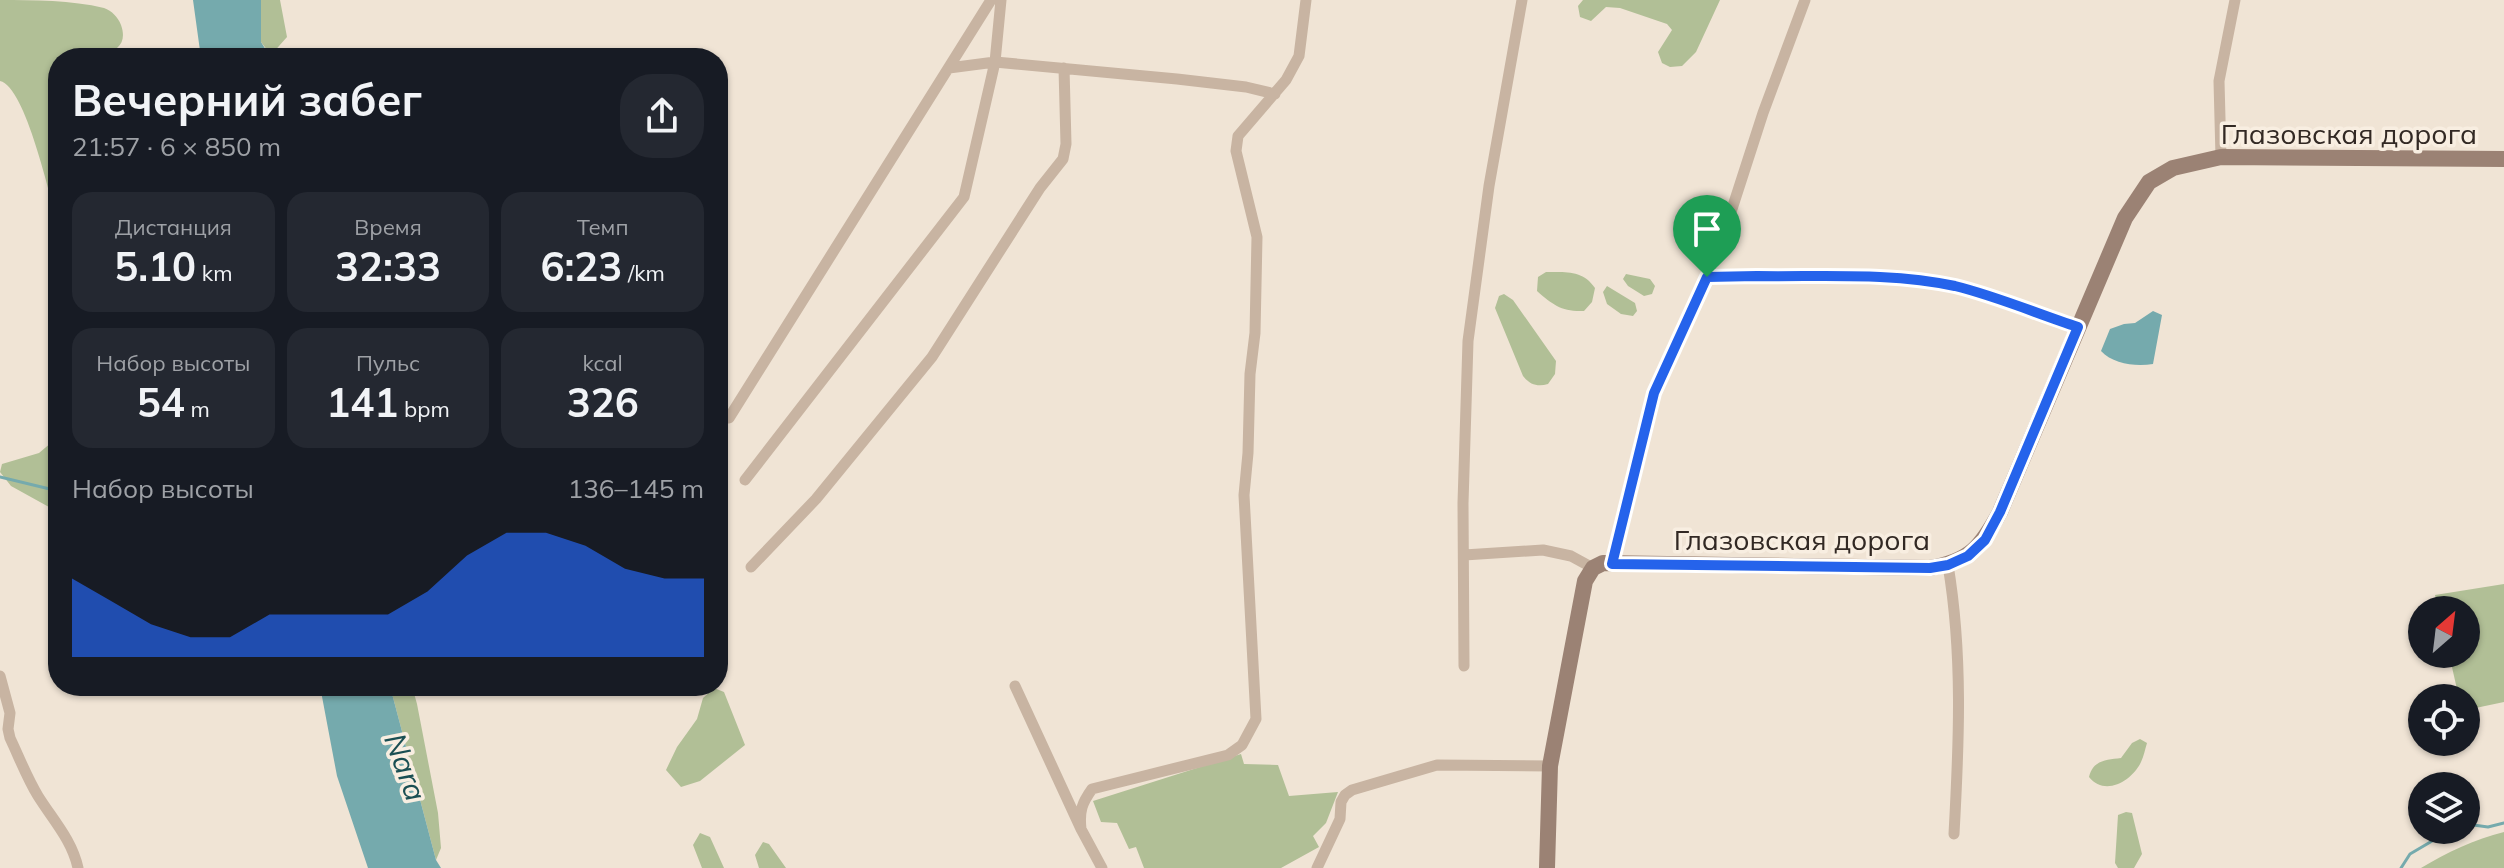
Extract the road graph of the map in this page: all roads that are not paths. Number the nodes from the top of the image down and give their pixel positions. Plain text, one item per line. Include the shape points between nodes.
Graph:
1 (991, 0) edge
2 (1001, 0) edge
3 (1306, 0) edge
4 (1522, 0) edge
5 (1805, 0) edge
6 (2235, 0) edge
7 (995, 62) junction
8 (949, 68) junction
9 (1064, 68) junction
10 (1275, 94) junction
11 (2221, 157) junction
12 (2504, 159) edge
13 (1707, 277) junction
14 (2078, 327) junction
15 (729, 418) dead end
16 (745, 480) dead end
17 (1464, 555) junction
18 (1612, 564) junction
19 (1948, 565) junction
20 (751, 567) dead end
21 (1593, 568) junction
22 (1464, 666) dead end
23 (0, 676) edge
24 (1015, 686) dead end
25 (1550, 766) junction
26 (1081, 829) junction
27 (1954, 834) dead end
28 (78, 868) edge
29 (1102, 868) edge
30 (1317, 868) edge
31 (1547, 868) edge

1 - 8 street
2 - 7 street
3 - 10 street via 1299,56
4 - 17 street via 1468,341
5 - 13 street
6 - 11 street via 2219,81
7 - 8 street
7 - 9 street
7 - 16 street via 964,197
8 - 15 street
9 - 10 street
9 - 20 street via 1063,159 932,357 816,499
10 - 26 street via 1238,136 1236,151 1257,237 1244,495 1256,719 1242,745 1228,755 1092,789 1082,802
11 - 12 street, Глазовская дорога
11 - 14 street, Глазовская дорога via 2173,168 2149,182 2125,218
13 - 14 street via 1935,283
13 - 18 street via 1654,393
14 - 19 street, Глазовская дорога via 2000,512 1977,549
17 - 21 street via 1543,550
17 - 22 street
18 - 19 street, Глазовская дорога
18 - 21 street, Глазовская дорога
19 - 27 street via 1959,650
21 - 25 street via 1585,581
23 - 28 street via 10,738 36,793 75,853
24 - 26 street
25 - 30 street via 1437,765 1352,790 1341,802 1340,819
25 - 31 street
26 - 29 street

